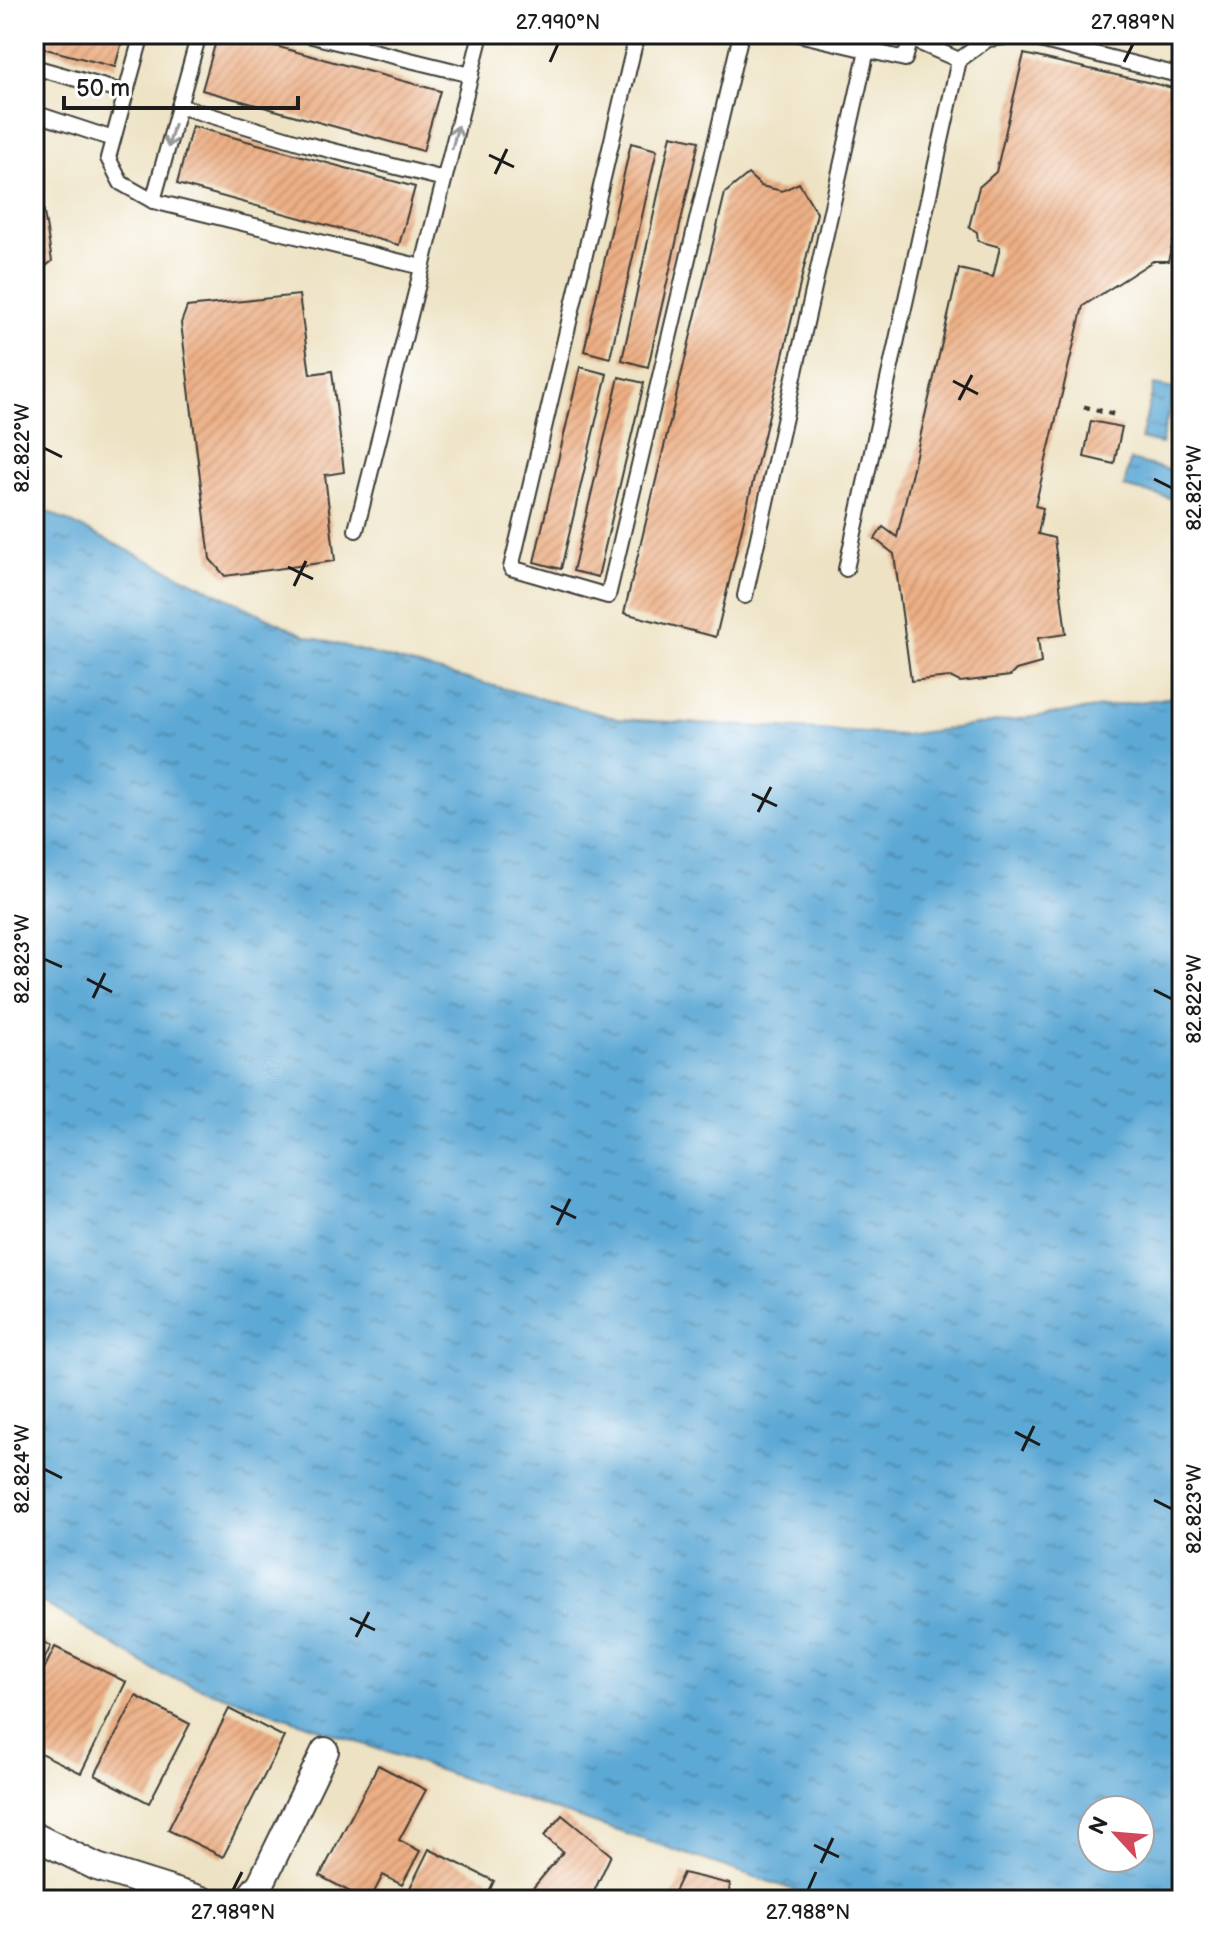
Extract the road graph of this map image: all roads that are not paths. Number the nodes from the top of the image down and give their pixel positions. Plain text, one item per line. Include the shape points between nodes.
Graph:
1 (142, 34) edge
2 (199, 34) edge
3 (304, 34) edge
4 (481, 34) edge
5 (637, 34) edge
6 (741, 34) edge
7 (798, 34) edge
8 (912, 36) edge
9 (867, 50) junction
10 (959, 60) junction
11 (34, 67) edge
12 (471, 75) junction
13 (1182, 76) edge
14 (126, 93) junction
15 (179, 106) junction
16 (34, 113) edge
17 (113, 139) junction
18 (444, 179) junction
19 (153, 201) junction
20 (422, 267) junction
21 (356, 530) dead end
22 (846, 569) dead end
23 (745, 596) dead end
24 (325, 1751) dead end
25 (34, 1836) edge
26 (202, 1900) edge
27 (247, 1900) edge

1 - 14 lane
2 - 15 lane
3 - 12 lane
4 - 12 lane
5 - 6 lane via 511,568 608,596
7 - 9 lane
8 - 9 lane via 905,59
8 - 10 lane
9 - 23 lane
10 - 13 lane via 988,39 1020,35
10 - 22 lane
11 - 14 lane
18 -> 12 lane
14 - 17 lane
15 - 18 lane
15 -> 19 lane
16 - 17 lane
17 - 19 lane via 108,158 121,183
18 - 20 lane
19 - 20 lane
20 - 21 lane
24 - 27 street via 261,1883
25 - 26 street via 97,1867

